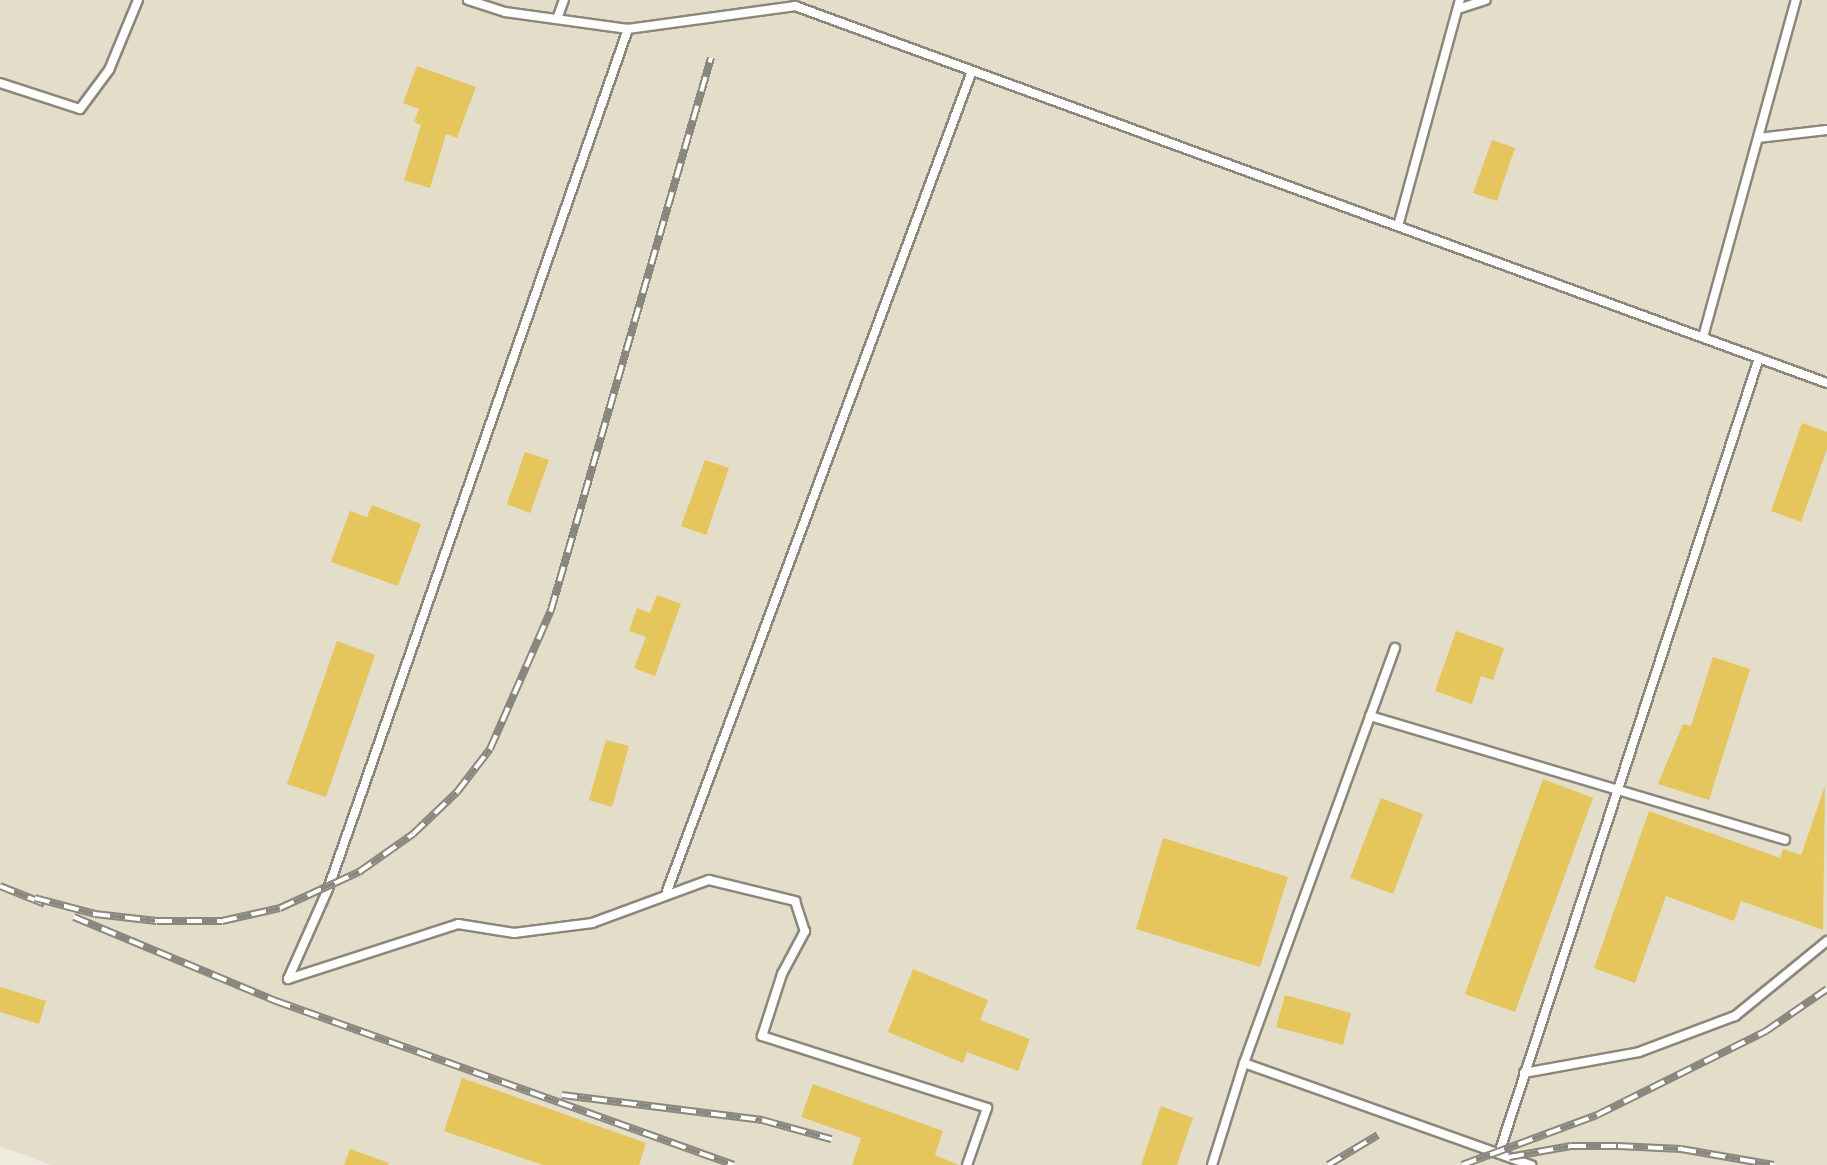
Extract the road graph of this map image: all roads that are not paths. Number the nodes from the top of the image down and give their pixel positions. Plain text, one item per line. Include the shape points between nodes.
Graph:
1 (138, 0) edge
2 (468, 0) edge
3 (564, 0) edge
4 (1486, 0) edge
5 (1796, 0) edge
6 (1459, 4) edge
7 (557, 19) junction
8 (628, 29) junction
9 (972, 71) junction
10 (0, 83) edge
11 (1827, 130) edge
12 (1758, 138) junction
13 (1398, 226) junction
14 (1703, 337) junction
15 (1759, 358) junction
16 (1827, 383) edge
17 (1395, 648) dead end
18 (1370, 716) junction
19 (1617, 790) junction
20 (1785, 840) dead end
21 (667, 891) junction
22 (1827, 941) edge
23 (1244, 1063) junction
24 (1524, 1073) junction
25 (1499, 1153) junction
26 (967, 1165) edge
27 (1212, 1165) edge
28 (1531, 1165) edge

1 - 10 lane via 109,70 80,109
2 - 7 lane via 505,12
3 - 7 lane
4 - 6 lane
5 - 12 lane
6 - 13 lane
7 - 8 lane
8 - 9 lane via 795,6
8 - 21 lane via 328,889 288,979 458,924 514,933 592,923
9 - 13 lane
9 - 21 lane
11 - 12 lane
12 - 14 lane
13 - 14 lane
14 - 15 lane
15 - 16 lane
15 - 19 lane
17 - 18 lane
18 - 19 lane
18 - 23 lane
19 - 20 lane
19 - 24 lane
21 - 26 lane via 709,880 795,901 805,931 782,974 762,1036 987,1108
22 - 24 lane via 1735,1016 1639,1052
23 - 25 lane
23 - 27 lane
24 - 25 lane
25 - 28 lane

